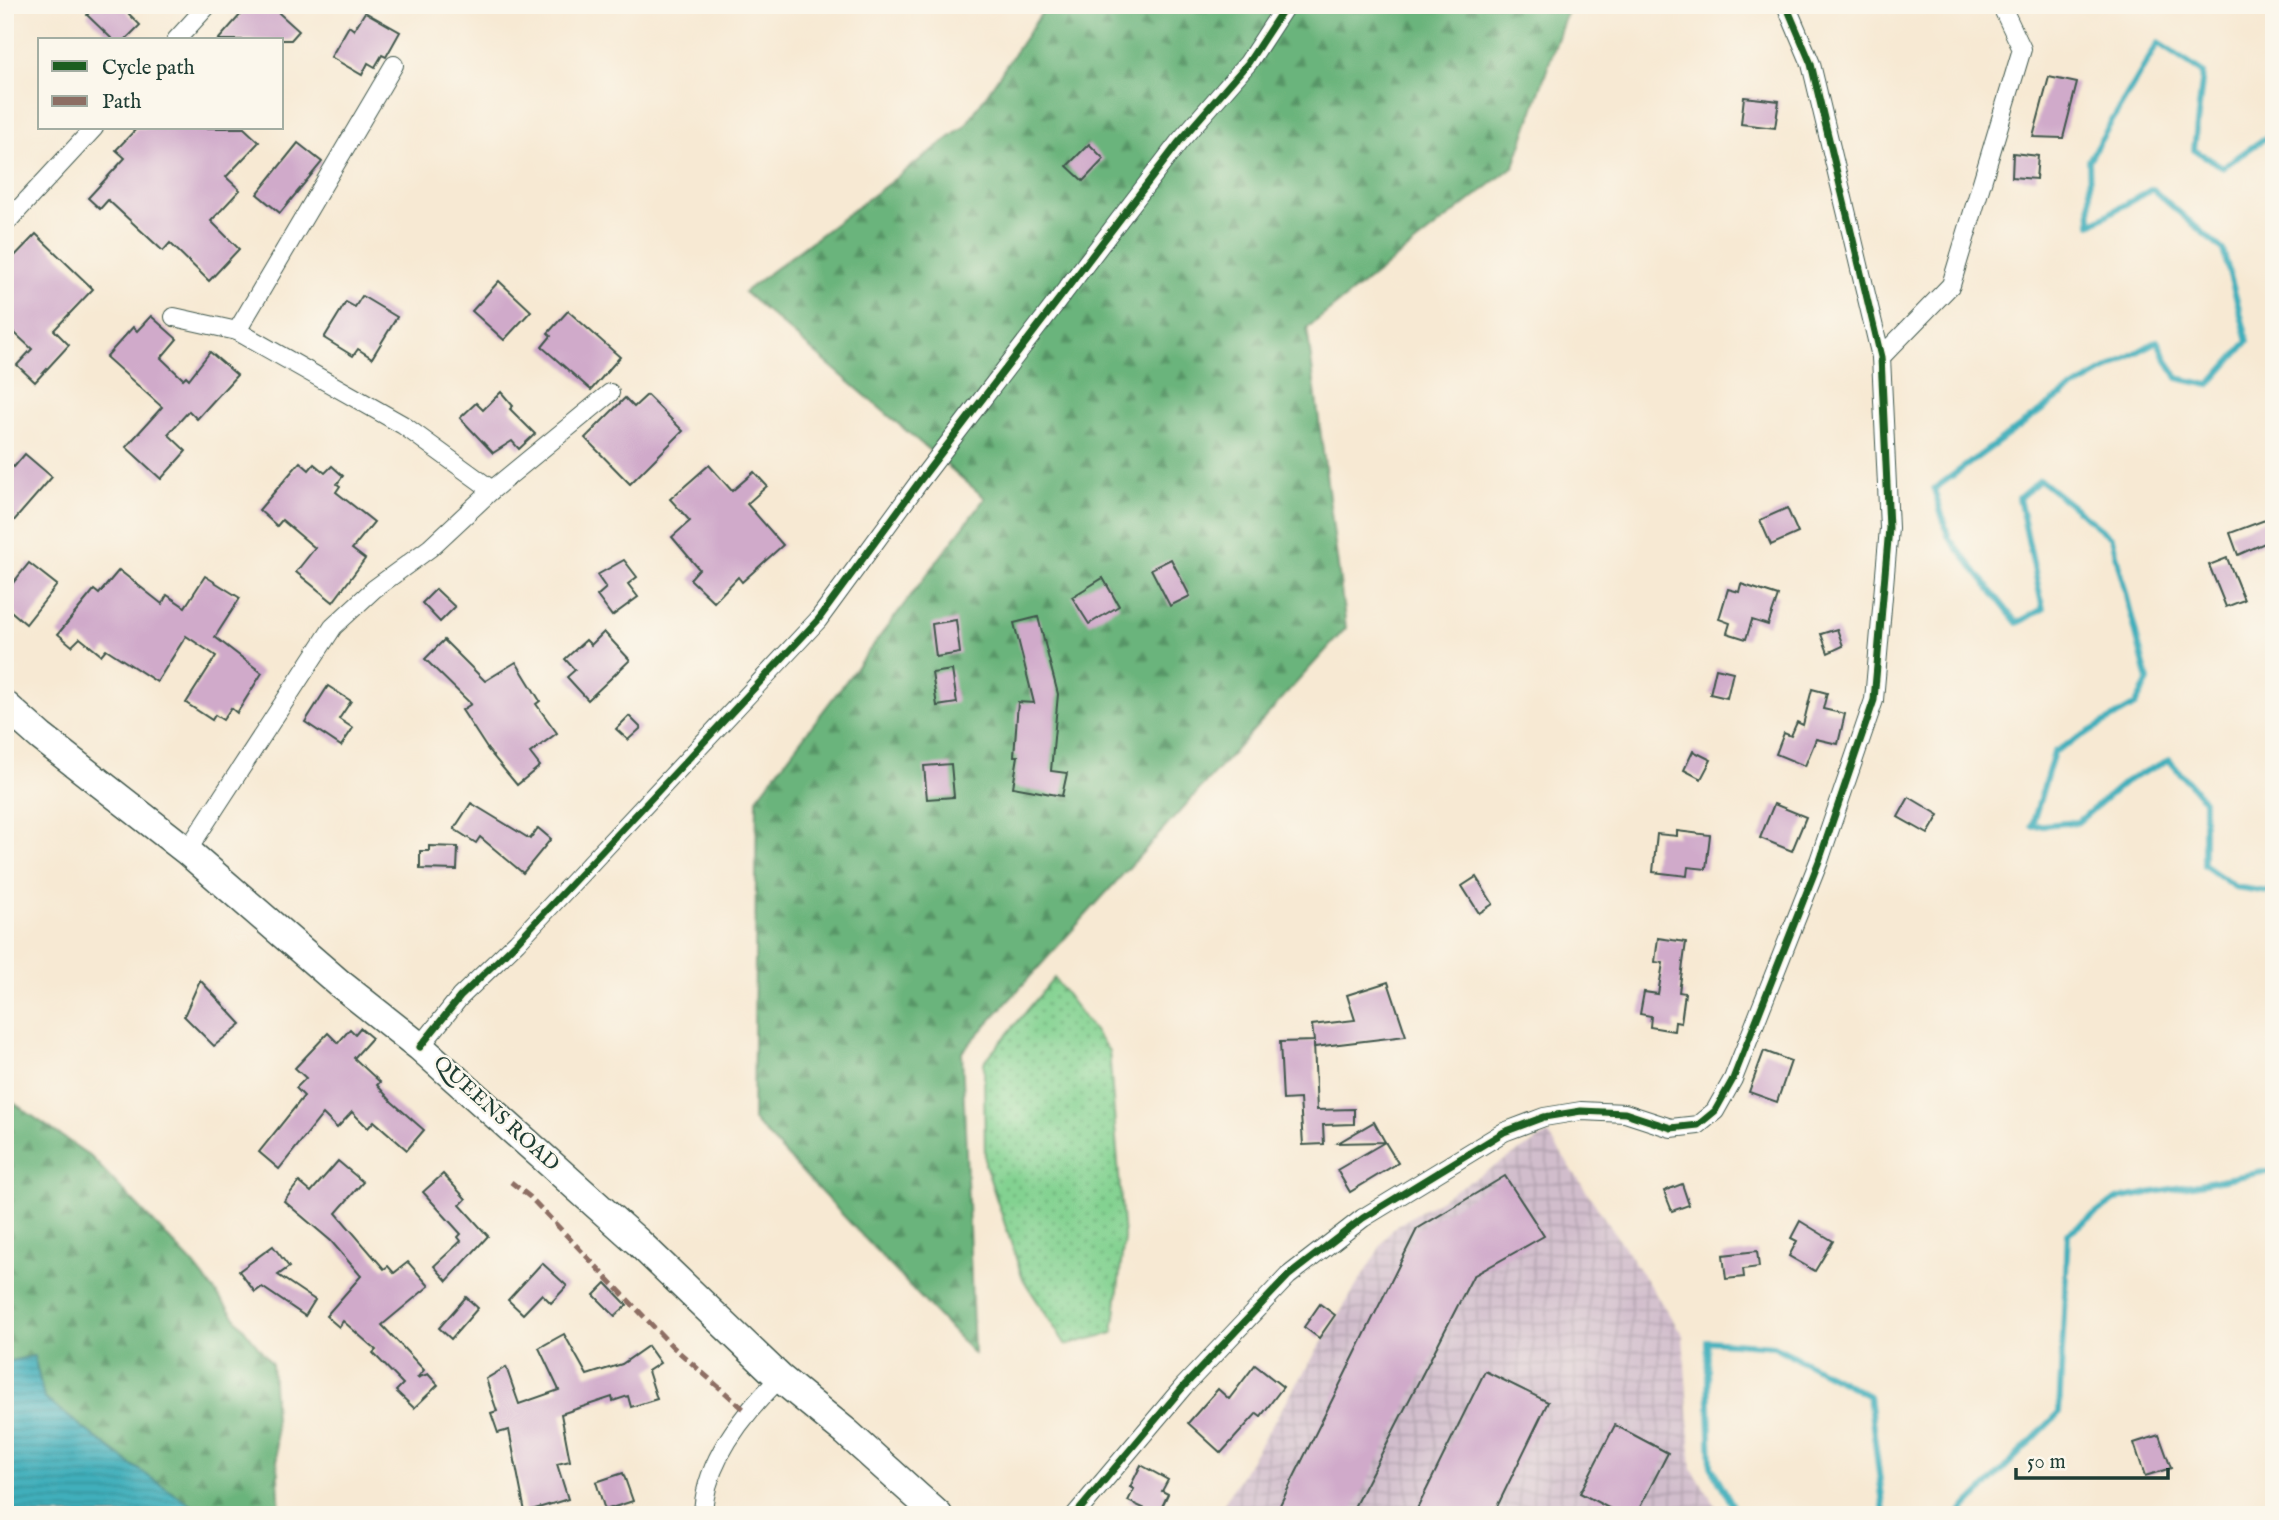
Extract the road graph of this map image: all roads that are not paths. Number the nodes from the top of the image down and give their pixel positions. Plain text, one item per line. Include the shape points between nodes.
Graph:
1 (208, 5) edge
2 (1286, 5) edge
3 (1786, 5) edge
4 (2001, 5) edge
5 (178, 38) edge
6 (394, 65) dead end
7 (92, 130) edge
8 (5, 224) edge
9 (174, 317) dead end
10 (237, 331) junction
11 (1881, 357) junction
12 (610, 393) dead end
13 (492, 490) junction
14 (5, 705) edge
15 (187, 851) junction
16 (420, 1047) junction
17 (780, 1378) junction
18 (703, 1515) edge
19 (938, 1515) edge
20 (1075, 1515) edge

1 - 5 street
2 - 16 street via 1248,63 1179,142 818,620 460,997
3 - 11 street via 1811,64
4 - 11 street via 2022,49 1951,285
6 - 10 street
7 - 8 street
9 - 10 street
10 - 13 street via 403,425
11 - 20 street via 1889,528 1874,699 1819,861 1733,1079 1715,1111 1698,1125 1671,1128 1625,1113 1581,1111 1544,1117 1504,1132 1363,1219 1288,1276 1184,1387
12 - 13 street
13 - 15 street via 430,548 333,626
14 - 15 highway, QUEENS ROAD
15 - 16 highway, QUEENS ROAD
16 - 17 highway, QUEENS ROAD via 638,1242
17 - 18 street via 746,1411 712,1472
17 - 19 highway, QUEENS ROAD

